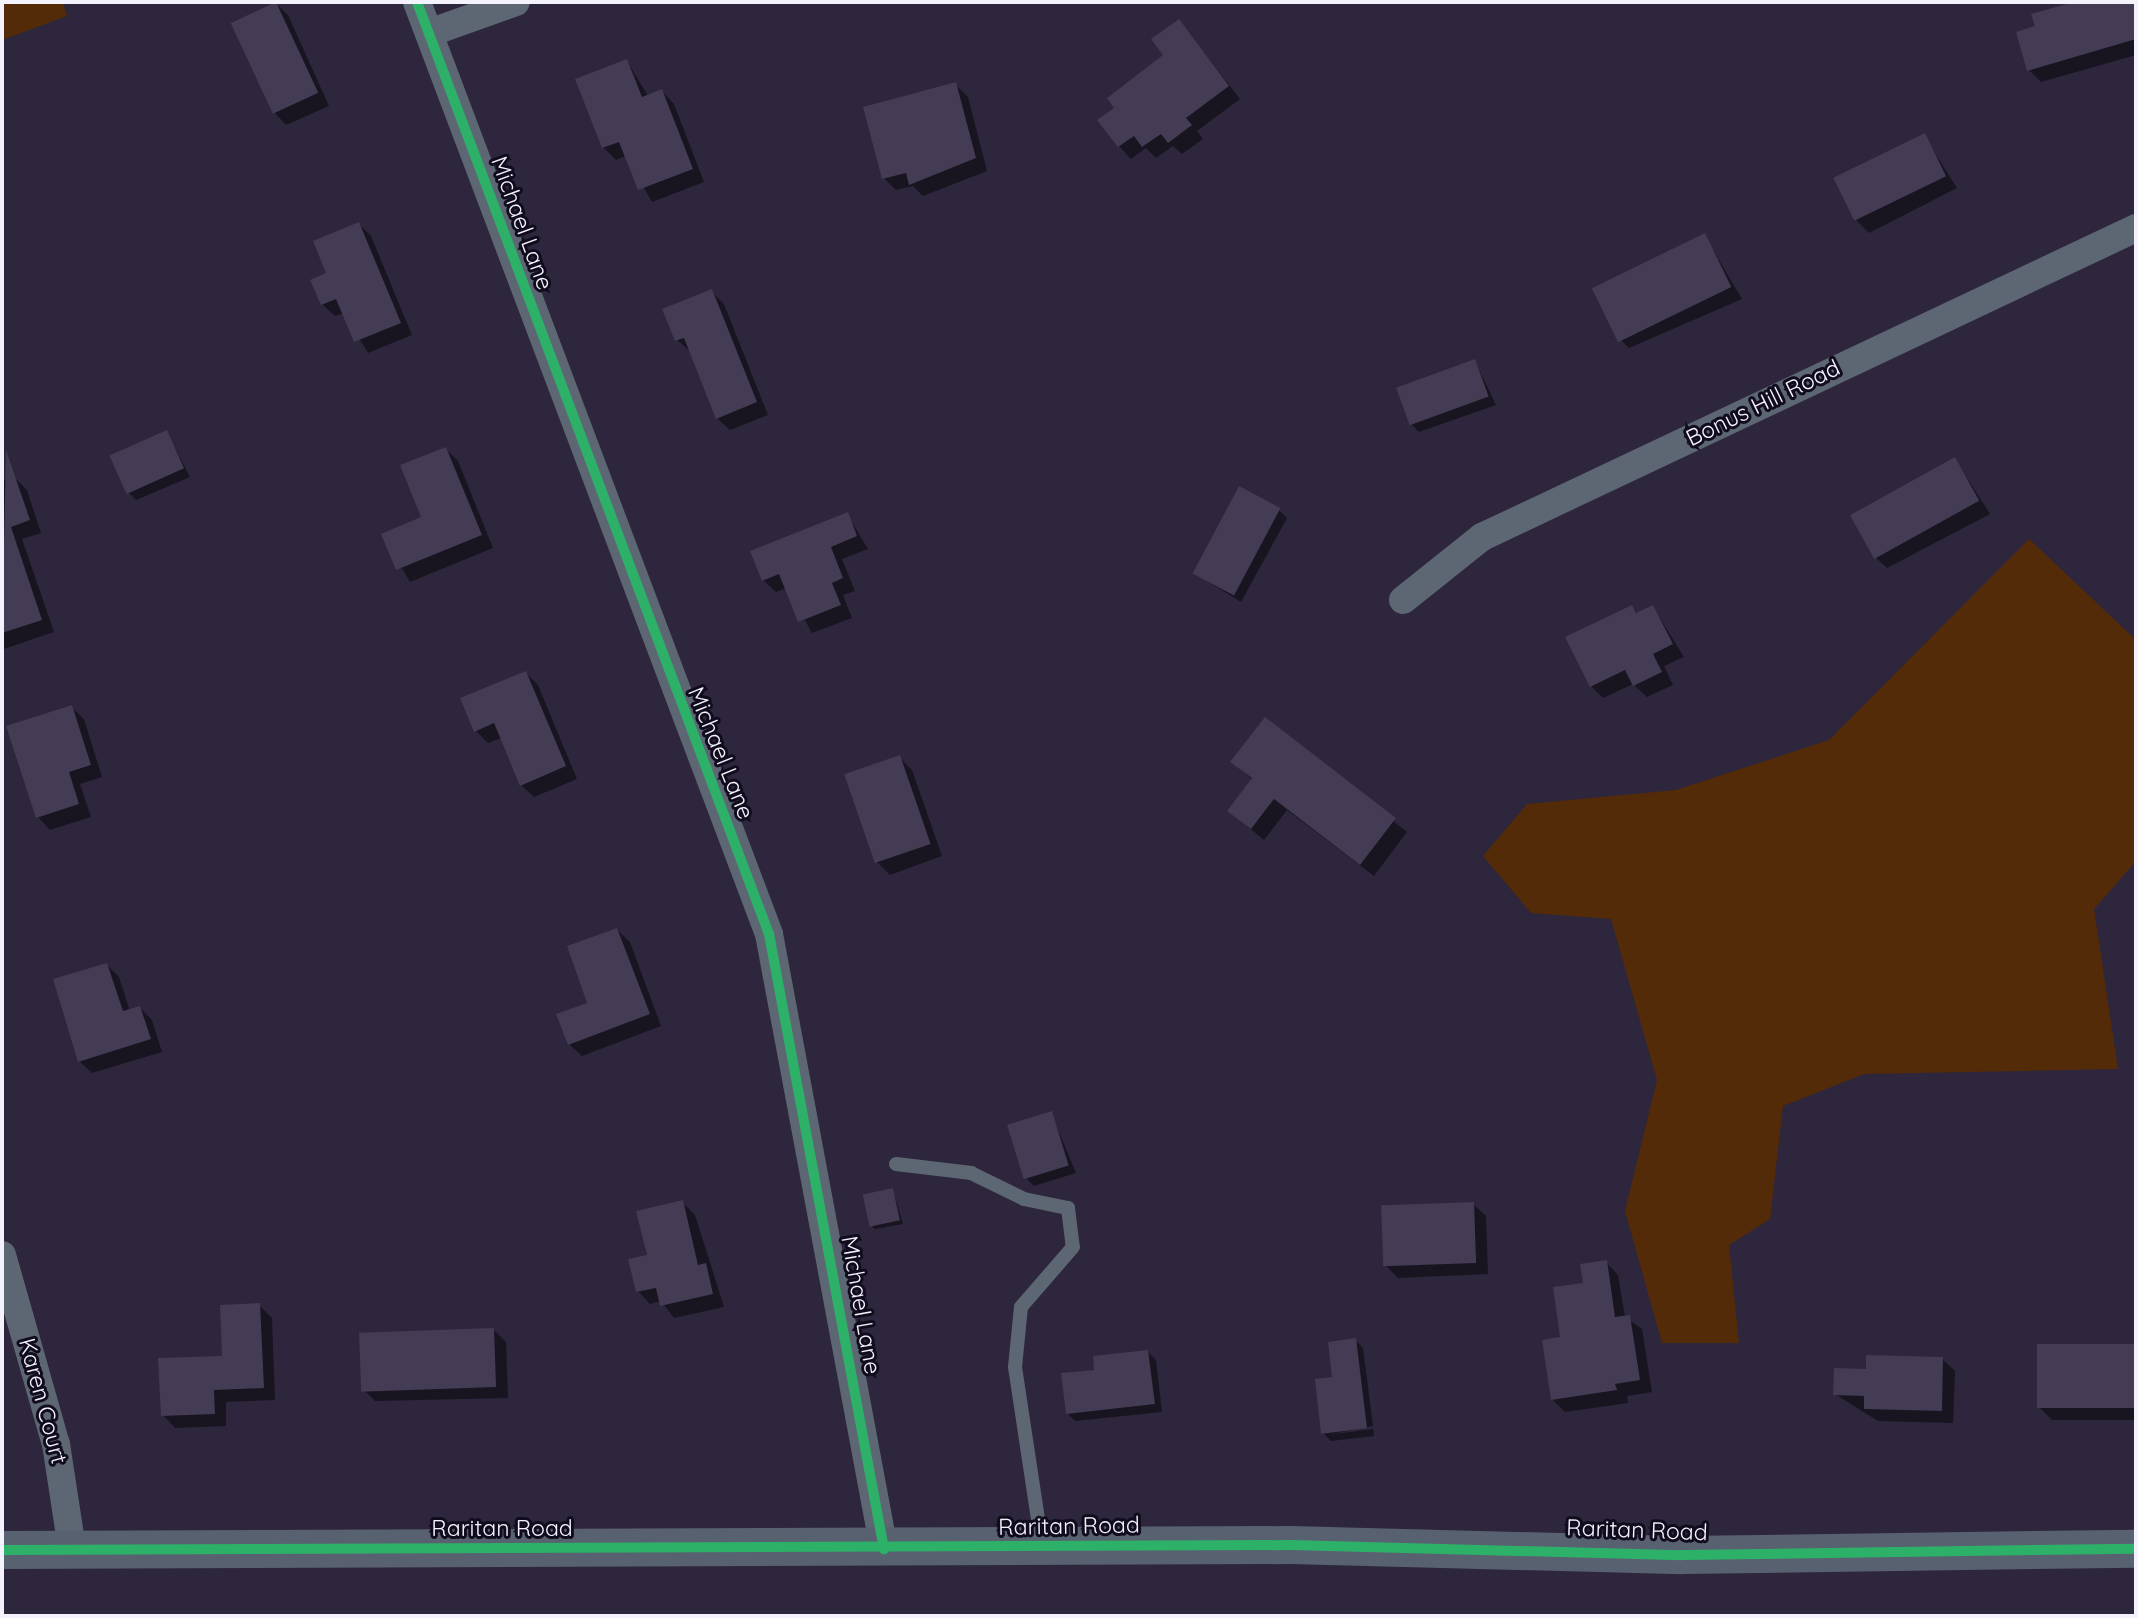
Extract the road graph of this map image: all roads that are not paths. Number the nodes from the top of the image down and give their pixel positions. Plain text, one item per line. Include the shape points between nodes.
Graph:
1 (417, 2) edge
2 (516, 2) edge
3 (429, 33) junction
4 (2136, 228) edge
5 (1403, 600) dead end
6 (896, 1164) dead end
7 (2, 1255) edge
8 (1042, 1548) junction
9 (72, 1549) junction
10 (884, 1549) junction
11 (2136, 1549) edge
12 (2, 1550) edge

1 - 3 street, Michael Lane
2 - 3 street
3 - 10 street, Michael Lane via 769,934
4 - 5 street, Bonus Hill Road via 1482,537
6 - 8 lane via 971,1173 1024,1199 1068,1208 1073,1247 1021,1307 1015,1367
7 - 9 street, Karen Court via 56,1444
8 - 10 street, Raritan Road
8 - 11 street, Raritan Road via 1498,1545 1682,1555
9 - 10 street, Raritan Road
9 - 12 street, Raritan Road

